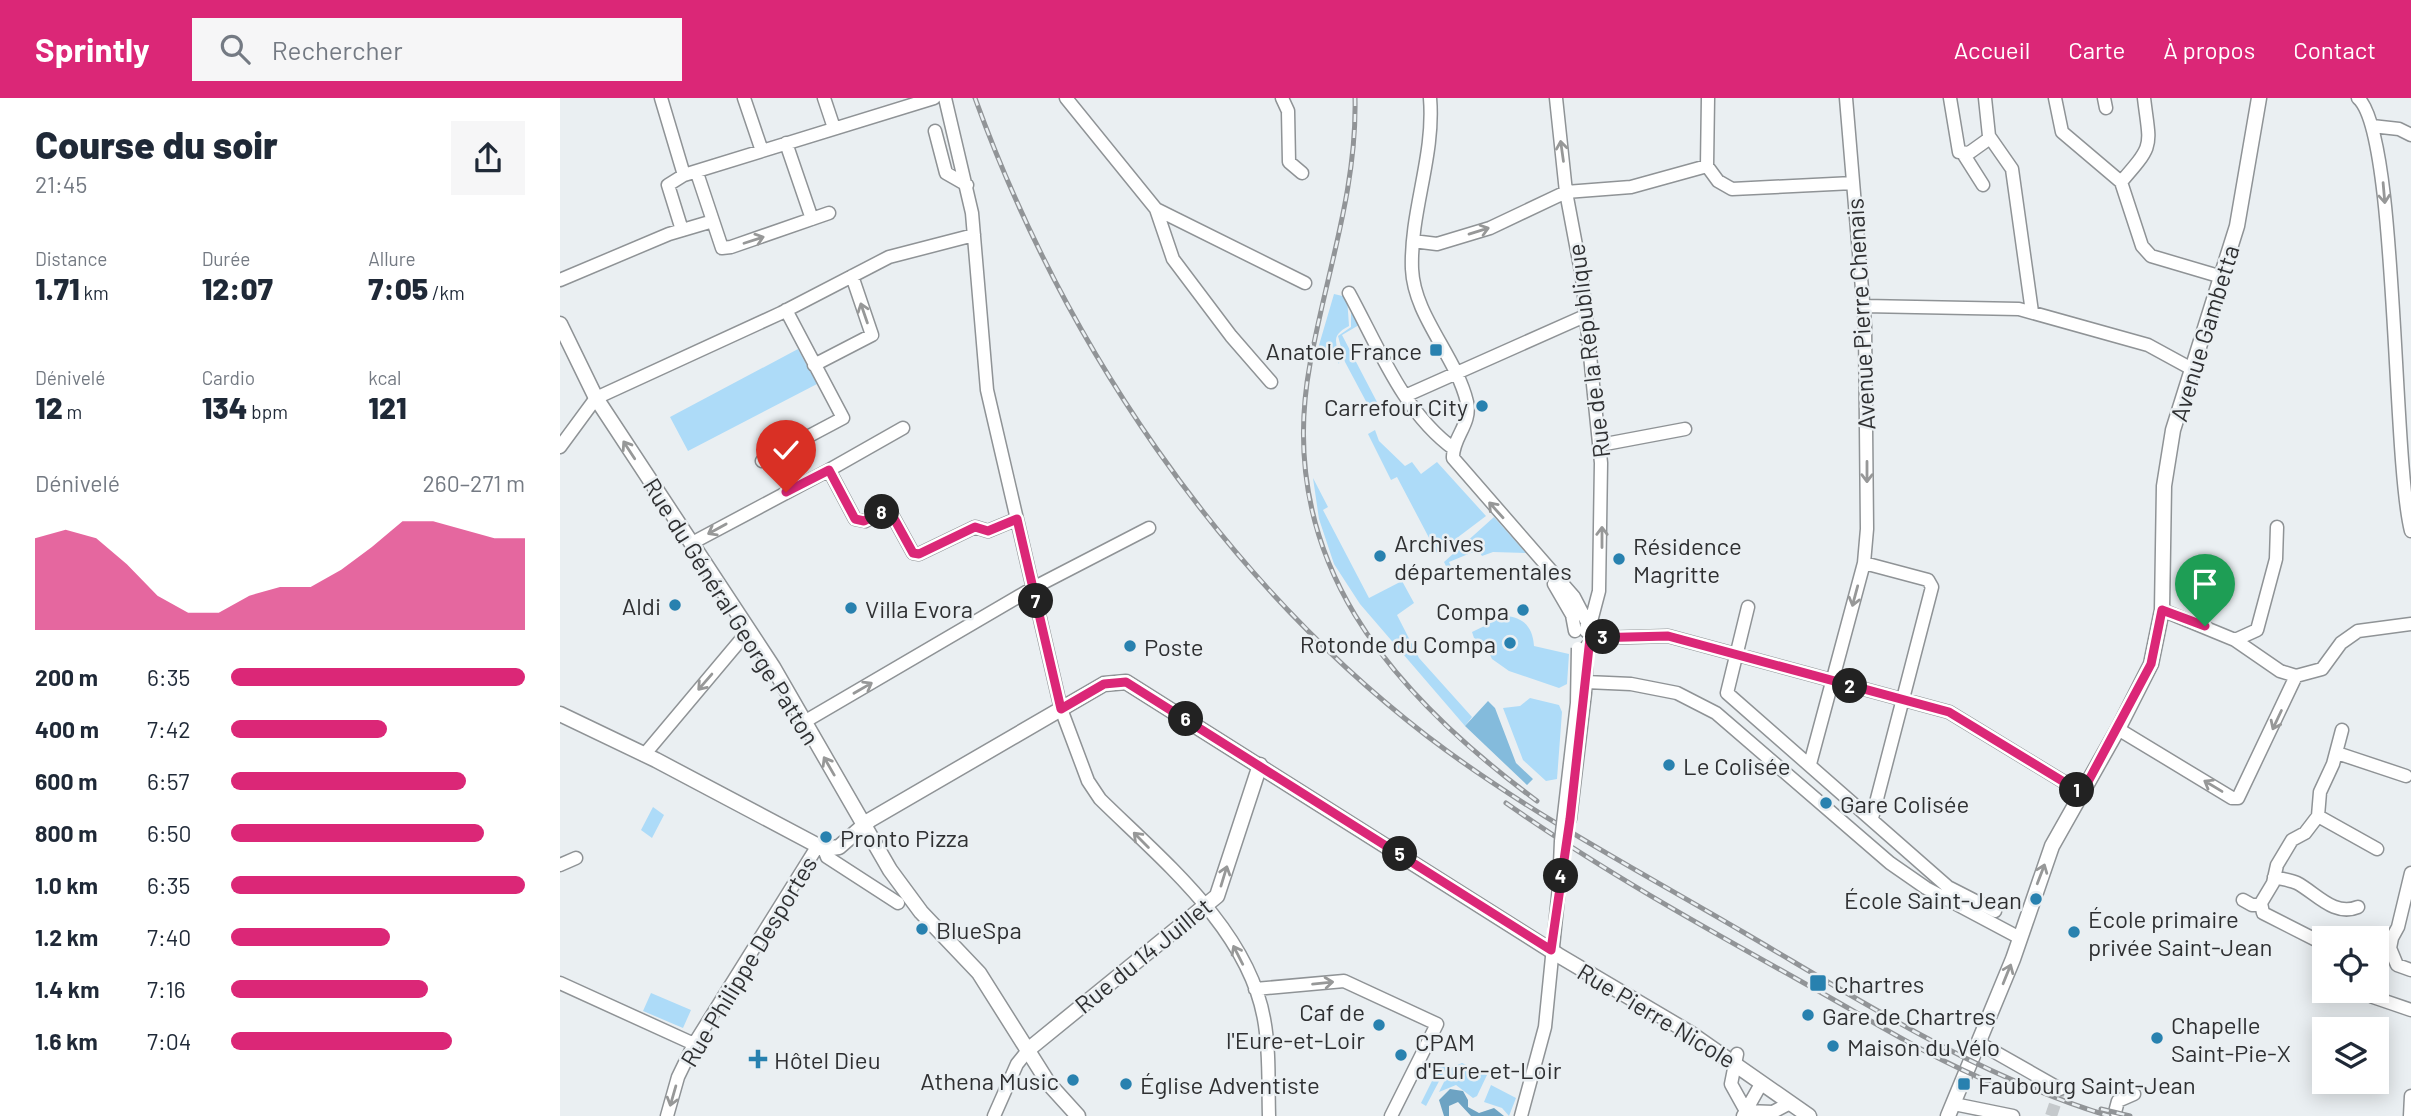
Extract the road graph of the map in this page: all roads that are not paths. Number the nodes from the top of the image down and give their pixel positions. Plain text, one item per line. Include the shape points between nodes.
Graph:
1 (661, 98) edge
2 (744, 98) edge
3 (824, 98) edge
4 (934, 98) edge
5 (945, 98) edge
6 (1066, 98) edge
7 (1282, 98) edge
8 (1430, 98) edge
9 (1556, 98) edge
10 (1708, 98) edge
11 (1846, 98) edge
12 (1950, 98) edge
13 (1984, 98) edge
14 (2055, 98) edge
15 (2144, 98) edge
16 (2259, 98) edge
17 (2366, 100) edge
18 (2372, 126) junction
19 (834, 128) junction
20 (935, 131) dead end
21 (2411, 135) edge
22 (1990, 138) junction
23 (786, 143) junction
24 (762, 151) junction
25 (1964, 155) junction
26 (1707, 166) junction
27 (1301, 173) dead end
28 (691, 174) junction
29 (2121, 182) junction
30 (1853, 183) junction
31 (1983, 185) dead end
32 (967, 186) junction
33 (1566, 192) junction
34 (1156, 209) junction
35 (829, 213) dead end
36 (812, 219) junction
37 (712, 221) junction
38 (685, 229) junction
39 (974, 235) junction
40 (1413, 241) junction
41 (852, 276) junction
42 (2222, 277) junction
43 (560, 280) edge
44 (1305, 283) dead end
45 (1349, 293) dead end
46 (1864, 306) junction
47 (786, 310) junction
48 (2032, 312) junction
49 (1587, 315) junction
50 (560, 324) edge
51 (814, 365) junction
52 (2192, 369) junction
53 (1458, 375) junction
54 (1272, 382) dead end
55 (1405, 396) junction
56 (596, 398) junction
57 (903, 428) dead end
58 (1685, 429) dead end
59 (1600, 445) junction
60 (560, 447) edge
61 (1454, 449) junction
62 (762, 461) dead end
63 (829, 470) junction
64 (1017, 519) junction
65 (2277, 527) dead end
66 (1149, 528) dead end
67 (2411, 531) edge
68 (692, 543) junction
69 (1864, 563) junction
70 (1033, 588) junction
71 (1748, 607) dead end
72 (2162, 610) junction
73 (2411, 624) edge
74 (750, 630) junction
75 (1586, 638) junction
76 (2235, 640) junction
77 (1735, 656) junction
78 (2296, 676) junction
79 (1833, 681) junction
80 (1586, 682) junction
81 (1903, 699) junction
82 (1061, 709) junction
83 (560, 714) edge
84 (804, 722) junction
85 (2119, 729) junction
86 (2342, 730) dead end
87 (2337, 753) junction
88 (644, 755) junction
89 (1810, 764) junction
90 (1260, 765) junction
91 (2406, 776) dead end
92 (2082, 793) junction
93 (2318, 816) junction
94 (1872, 818) junction
95 (863, 825) junction
96 (872, 841) junction
97 (845, 842) junction
98 (820, 848) junction
99 (2377, 849) dead end
100 (576, 858) dead end
101 (560, 865) edge
102 (2411, 873) edge
103 (2274, 877) junction
104 (1559, 887) junction
105 (2243, 900) dead end
106 (898, 903) dead end
107 (1207, 905) junction
108 (2261, 906) junction
109 (2358, 907) dead end
110 (1995, 911) dead end
111 (2020, 938) junction
112 (2312, 939) edge
113 (1551, 950) junction
114 (2411, 970) edge
115 (560, 983) edge
116 (1255, 989) junction
117 (2389, 1003) edge
118 (2411, 1010) edge
119 (694, 1044) junction
120 (1979, 1044) junction
121 (1029, 1049) junction
122 (1735, 1057) junction
123 (1761, 1084) junction
124 (2060, 1089) dead end
125 (2134, 1094) dead end
126 (2411, 1096) edge
127 (1790, 1103) junction
128 (1951, 1110) edge
129 (1744, 1113) edge
130 (667, 1116) edge
131 (994, 1116) edge
132 (1078, 1116) edge
133 (1269, 1116) edge
134 (1391, 1116) edge
135 (1521, 1116) edge
136 (1809, 1116) edge
137 (2013, 1116) edge
138 (2113, 1116) edge
139 (2410, 1116) edge

1 - 28 street
2 - 24 street
3 - 19 street
4 - 19 street
5 - 32 street
6 - 34 street
7 - 27 street via 1288,111 1289,162
8 - 40 street via 1429,143
33 -> 9 street, Rue de la République
10 - 26 street
11 - 30 street, Avenue Pierre Chenais
12 - 25 street via 1956,143
13 - 22 street
14 - 29 street via 2062,132
15 - 29 street via 2147,152
16 - 42 main road, Avenue Gambetta via 2246,183
17 - 18 street
18 - 21 street
18 -> 67 street via 2385,198 2393,357
19 - 23 street
20 - 32 street via 946,173
22 - 25 street
22 - 48 street via 2012,169
23 - 24 street
23 - 36 street
24 - 28 street
25 - 31 street
26 - 30 street via 1718,181 1732,189
26 - 33 street via 1631,187
28 - 37 street
28 - 38 street via 668,185
29 - 42 street via 2142,246 2151,256
30 - 46 street, Avenue Pierre Chenais
32 - 39 street
40 -> 33 street via 1437,244 1490,228
33 - 49 street, Rue de la République
34 - 44 street
34 - 54 street via 1172,259
35 - 36 street
37 -> 36 street via 722,247 731,247
37 - 38 street
38 - 43 street
39 - 41 street via 889,257
39 - 64 street via 987,390
40 - 53 street via 1415,287
41 - 47 street
51 -> 41 street via 872,335
42 - 52 main road, Avenue Gambetta
45 - 55 street
46 - 48 street
46 -> 69 street, Avenue Pierre Chenais
47 - 51 street
47 - 56 street
48 - 52 street via 2148,345
49 - 53 street
49 - 59 street, Rue de la République
50 - 56 main road
51 - 62 street via 843,418
52 - 72 main road, Avenue Gambetta via 2173,430 2166,475
53 - 55 street
53 - 61 street via 1468,407
55 - 61 street via 1435,435
56 - 60 street
68 -> 56 main road, Rue du Général George Patton
57 - 63 street
58 - 59 street
75 -> 59 street, Rue de la République via 1596,604 1602,545
75 -> 61 street via 1587,622 1574,597 1456,465
63 - 64 street via 855,519 891,513 913,553 975,527 988,531
63 -> 68 street
64 - 70 street
65 - 76 street via 2276,559 2258,630
66 - 70 street
68 - 74 main road, Rue du Général George Patton
69 -> 79 street, Avenue Pierre Chenais
69 - 81 street via 1928,580 1932,587
70 - 82 street
84 -> 70 street
71 - 77 street
72 - 76 street
72 - 85 main road, Avenue Gambetta via 2151,664
73 - 78 street via 2358,631 2341,643 2322,669
74 - 84 main road, Rue du Général George Patton
74 -> 88 street
75 - 77 street via 1668,636
75 - 80 street
75 - 104 street, bridge
76 - 78 street via 2280,671
77 - 79 street
77 - 89 street via 1727,693
78 -> 85 street via 2238,798
79 - 81 street
79 - 89 street, Avenue Pierre Chenais
80 - 104 street, bridge
80 - 111 street via 1676,693 1716,713 1890,863 1926,888
81 - 92 street via 1949,712
81 - 94 street
82 - 90 main road, Rue Pierre Nicole via 1104,684 1126,682
82 - 95 main road, Rue Pierre Nicole
107 -> 82 street via 1101,799 1088,781
83 - 88 main road
95 -> 84 main road, Rue du Général George Patton
85 - 92 main road, Avenue Gambetta
86 - 87 street
87 - 91 street
87 - 93 street via 2320,792
88 - 98 main road
89 - 94 street
107 -> 90 main road, Rue du 14 Juillet via 1219,891
90 - 113 main road, Rue Pierre Nicole
111 -> 92 main road, Avenue Gambetta via 2052,846
93 - 99 street
93 - 103 street via 2305,833 2292,840
94 - 110 street via 1948,887
95 - 96 main road, Rue du Général George Patton
95 - 97 main road, Rue Pierre Nicole
96 - 97 main road
96 - 121 main road, Rue du Général George Patton via 901,887 979,973
97 - 98 main road
98 - 106 street
98 - 119 street, Rue Philippe Desportes
100 - 101 street
102 - 114 street via 2390,948 2398,965
103 - 108 street
103 - 109 street via 2298,884 2328,905 2347,910
104 - 113 street
105 - 108 street
116 -> 107 street
107 - 121 main road, Rue du 14 Juillet
108 - 112 street via 2263,913
120 -> 111 main road, Avenue Gambetta
113 - 122 main road, Rue Pierre Nicole
113 - 135 street via 1545,1027
115 - 119 street
116 - 133 street via 1265,1030
116 -> 134 street via 1344,981 1437,1024
117 - 118 street
119 -> 130 street, Rue Philippe Desportes
120 - 124 street
120 - 128 main road, Avenue Gambetta
121 - 131 street via 1017,1064
121 - 132 main road, Rue du Général George Patton via 1049,1084
122 - 123 main road, Rue Pierre Nicole
122 - 129 street via 1731,1084
123 - 127 main road, Rue Pierre Nicole
123 - 129 street
125 - 138 street via 2118,1101
126 - 139 street
127 - 129 street via 1773,1112
127 - 136 main road, Rue Pierre Nicole
128 - 137 street

